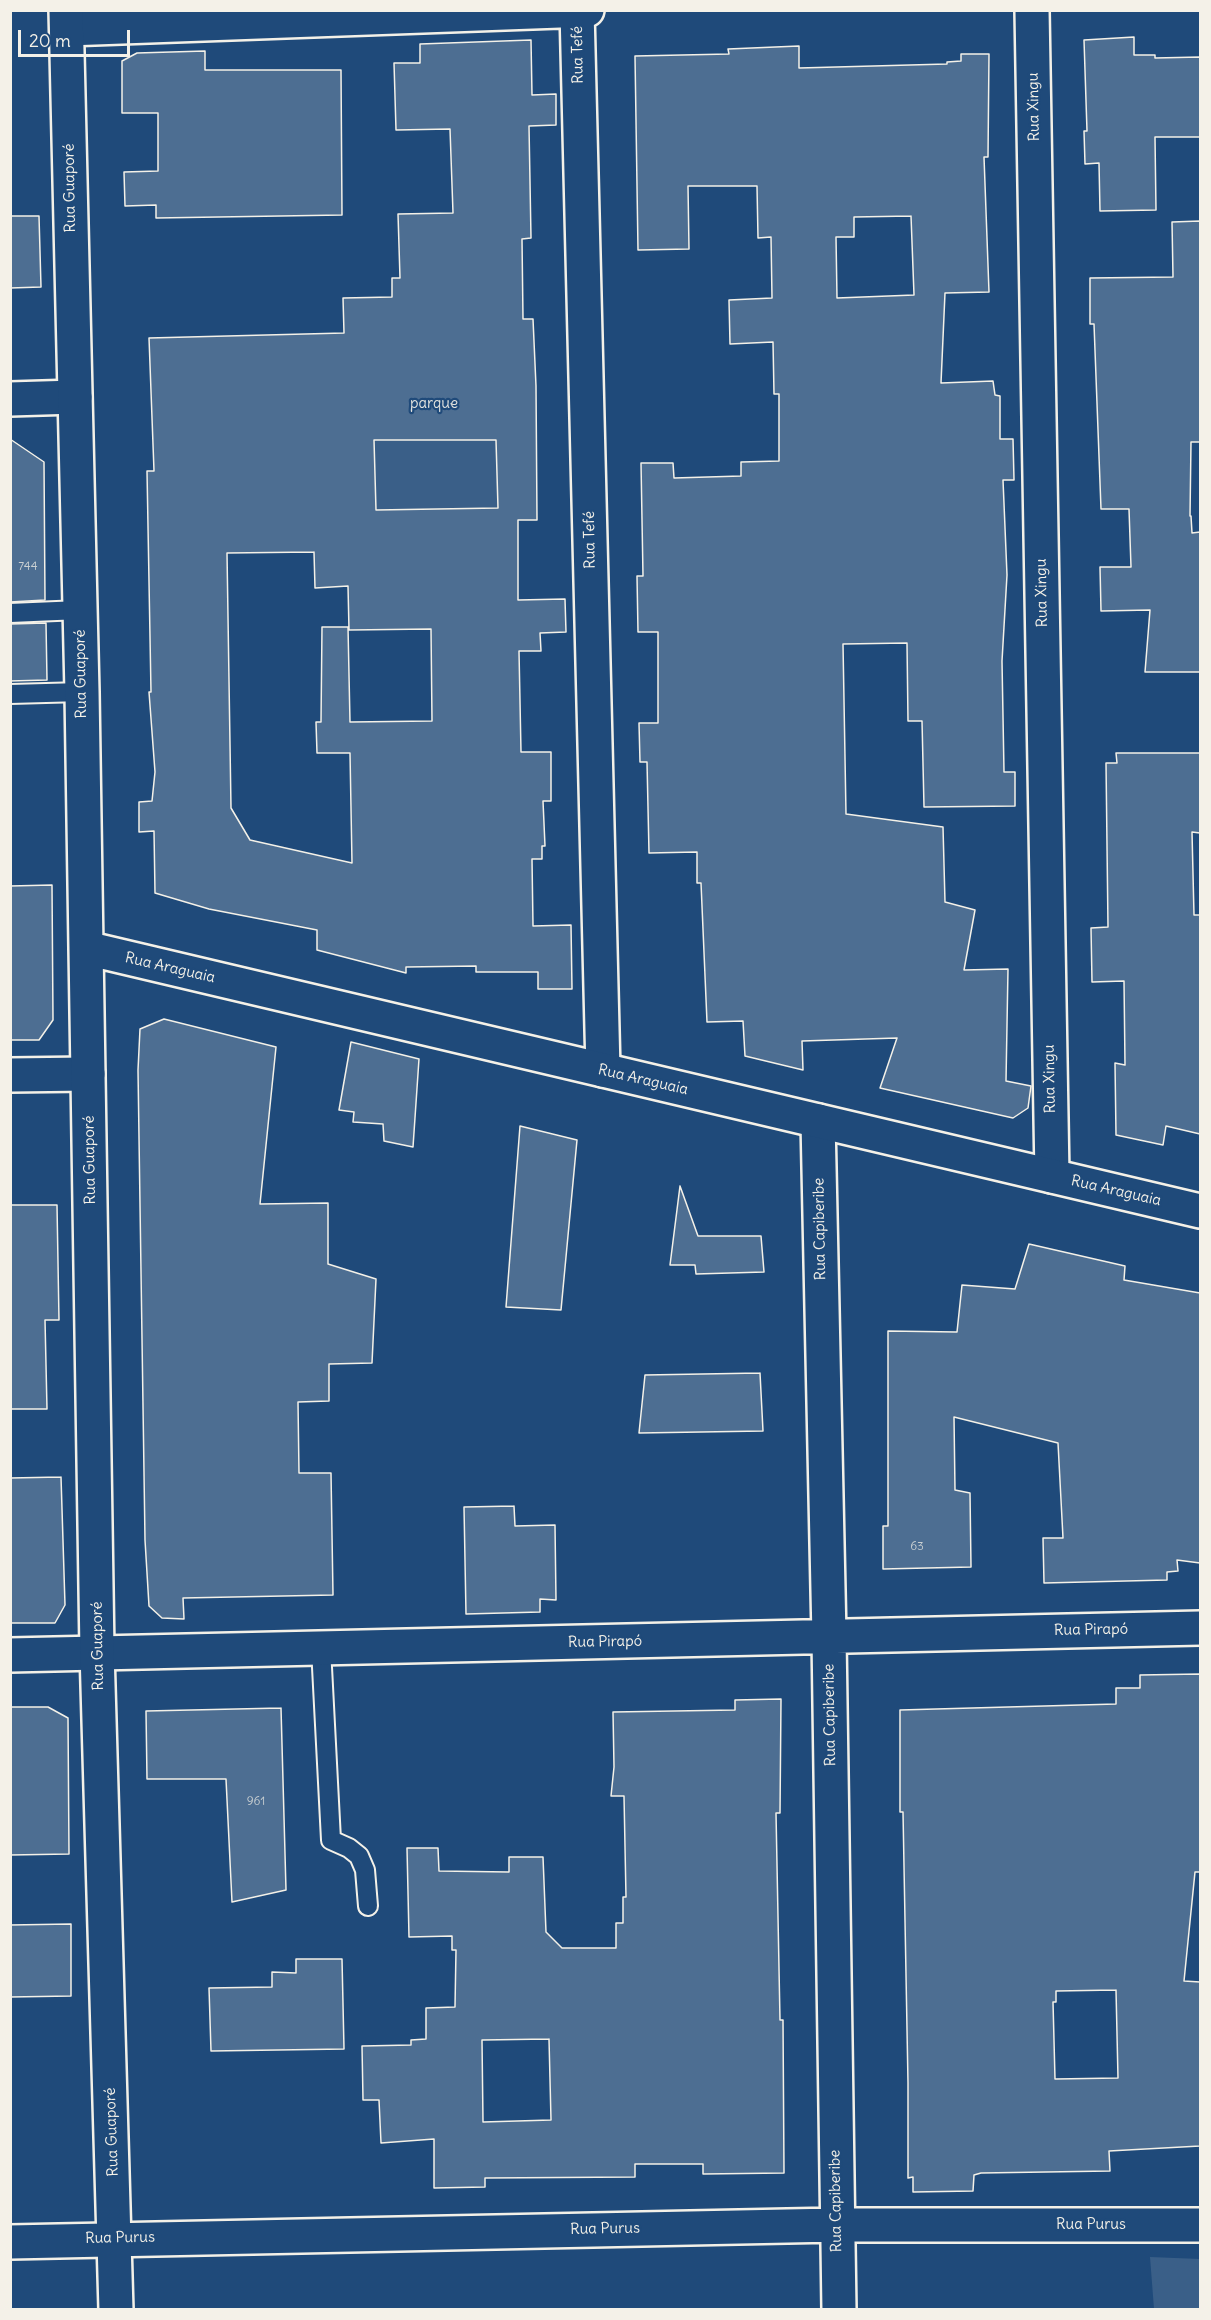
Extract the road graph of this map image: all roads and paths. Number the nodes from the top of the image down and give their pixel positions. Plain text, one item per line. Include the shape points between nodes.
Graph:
1 (587, 10) edge
2 (1032, 10) edge
3 (577, 11) edge
4 (67, 20) edge
5 (75, 397) junction
6 (10, 399) edge
7 (80, 610) junction
8 (10, 613) edge
9 (82, 692) junction
10 (10, 694) edge
11 (86, 948) junction
12 (603, 1070) junction
13 (88, 1074) junction
14 (10, 1075) edge
15 (818, 1120) junction
16 (1052, 1176) junction
17 (1200, 1211) edge
18 (1200, 1628) edge
19 (829, 1637) junction
20 (321, 1648) junction
21 (97, 1651) junction
22 (10, 1655) edge
23 (368, 1906) dead end
24 (836, 2225) junction
25 (1200, 2225) edge
26 (115, 2238) junction
27 (10, 2241) edge
28 (116, 2310) edge
29 (839, 2310) edge

1 - 3 street
2 - 16 street, Rua Xingu
3 - 4 street
3 - 12 street, Rua Tefé
4 - 5 street, Rua Guaporé
5 - 6 street
5 - 7 street, Rua Guaporé
7 - 8 lane
7 - 9 street, Rua Guaporé
9 - 10 lane
9 - 11 street, Rua Guaporé
11 - 12 street, Rua Araguaia
11 - 13 street, Rua Guaporé
12 - 15 street, Rua Araguaia
13 - 14 street
13 - 21 street, Rua Guaporé
15 - 16 street, Rua Araguaia
15 - 19 street, Rua Capiberibe
16 - 17 street, Rua Araguaia
18 - 19 street, Rua Pirapó
19 - 20 street, Rua Pirapó
19 - 24 street, Rua Capiberibe
20 - 21 street, Rua Pirapó
20 - 23 lane via 331,1840 359,1856 365,1870
21 - 22 street, Rua Pirapó
21 - 26 street, Rua Guaporé
24 - 25 street, Rua Purus
24 - 26 street, Rua Purus
24 - 29 street, Rua Capiberibe
26 - 27 street, Rua Purus
26 - 28 street, Rua Guaporé

